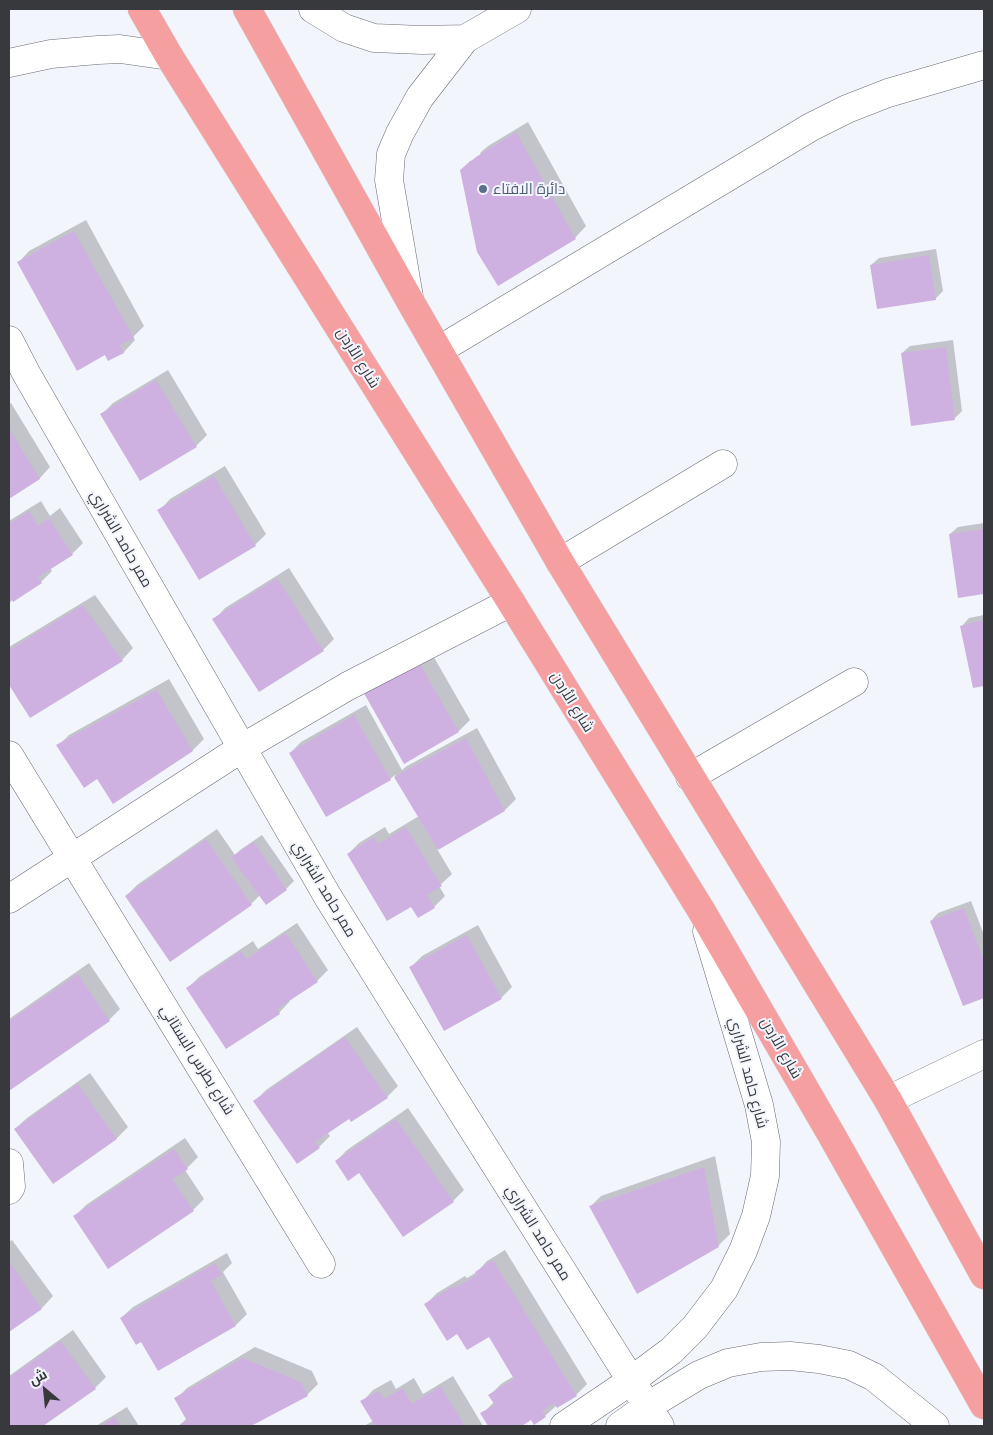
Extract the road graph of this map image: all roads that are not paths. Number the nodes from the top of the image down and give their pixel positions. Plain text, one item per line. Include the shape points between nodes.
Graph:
1 (142, 9) edge
2 (248, 9) edge
3 (313, 9) edge
4 (518, 9) edge
5 (465, 39) junction
6 (169, 56) junction
7 (9, 62) edge
8 (984, 66) edge
9 (410, 301) junction
10 (9, 340) edge
11 (438, 350) junction
12 (723, 464) dead end
13 (560, 562) junction
14 (512, 602) junction
15 (854, 682) dead end
16 (242, 748) junction
17 (9, 754) edge
18 (690, 777) junction
19 (72, 857) junction
20 (9, 900) edge
21 (701, 910) junction
22 (984, 1054) edge
23 (888, 1100) junction
24 (9, 1163) edge
25 (9, 1190) edge
26 (322, 1264) dead end
27 (984, 1275) edge
28 (632, 1380) junction
29 (984, 1405) edge
30 (654, 1416) edge
31 (564, 1426) edge
32 (620, 1426) edge
33 (934, 1426) edge

1 - 6 highway, شارع الأردن
2 - 9 highway
3 - 5 street via 344,28 374,38
4 - 5 street
5 - 9 street via 420,98 391,154 389,180
6 - 7 street via 120,49 52,54
6 - 14 highway, شارع الأردن
8 - 11 street via 888,93 811,127
9 - 11 highway
10 - 16 street, ممر حامد الشراري
11 - 13 highway
12 - 13 street
13 - 18 highway
14 - 16 street via 348,686
14 - 21 highway, شارع الأردن
15 - 18 street
16 - 19 street
16 - 28 street, ممر حامد الشراري via 333,905
17 - 19 street, شارع بطرس البستاني
18 - 23 highway
19 - 20 street
19 - 26 street, شارع بطرس البستاني
21 - 28 street, شارع حامد الشراري via 759,1105 766,1142 765,1176 743,1251 724,1289 695,1327 671,1351
21 - 29 highway, شارع الأردن
22 - 23 street
23 - 27 highway
24 - 25 street
28 - 30 street, ممر حامد الشراري
28 - 31 street, شارع حامد الشراري
30 - 32 street
30 - 33 street via 700,1375 728,1363 790,1356 849,1365 874,1377

